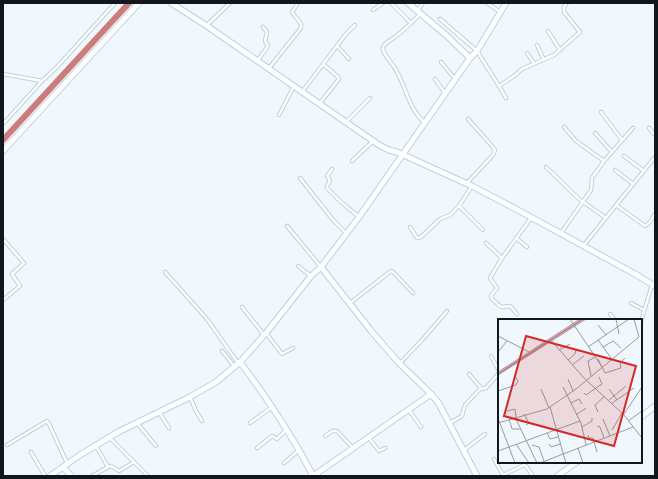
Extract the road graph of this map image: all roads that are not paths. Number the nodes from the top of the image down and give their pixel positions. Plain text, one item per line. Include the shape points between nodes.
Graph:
1 (115, 3) edge
2 (140, 3) edge
3 (171, 3) edge
4 (230, 3) edge
5 (298, 3) edge
6 (383, 3) edge
7 (391, 3) edge
8 (408, 3) edge
9 (487, 3) edge
10 (506, 3) edge
11 (567, 3) edge
12 (420, 8) edge
13 (373, 10) dead end
14 (500, 12) junction
15 (440, 19) dead end
16 (411, 23) junction
17 (355, 25) dead end
18 (207, 26) junction
19 (263, 27) dead end
20 (548, 31) dead end
21 (537, 45) dead end
22 (337, 46) junction
23 (560, 50) junction
24 (527, 53) dead end
25 (473, 55) junction
26 (349, 59) dead end
27 (544, 60) junction
28 (258, 61) junction
29 (441, 62) dead end
30 (534, 63) junction
31 (324, 65) junction
32 (269, 69) junction
33 (3, 74) edge
34 (435, 79) dead end
35 (455, 79) junction
36 (42, 80) junction
37 (294, 86) junction
38 (499, 86) junction
39 (302, 92) junction
40 (445, 93) junction
41 (370, 98) dead end
42 (506, 98) dead end
43 (320, 104) junction
44 (601, 112) dead end
45 (279, 115) dead end
46 (468, 119) dead end
47 (346, 122) junction
48 (425, 123) junction
49 (3, 124) edge
50 (564, 127) dead end
51 (632, 128) dead end
52 (649, 128) dead end
53 (595, 133) dead end
54 (655, 134) edge
55 (622, 140) junction
56 (373, 141) junction
57 (3, 151) edge
58 (612, 152) junction
59 (403, 155) junction
60 (624, 156) dead end
61 (655, 157) edge
62 (352, 161) dead end
63 (604, 162) junction
64 (546, 167) dead end
65 (332, 169) dead end
66 (615, 170) dead end
67 (644, 171) junction
68 (300, 178) dead end
69 (633, 184) junction
70 (469, 185) junction
71 (584, 202) junction
72 (616, 205) junction
73 (458, 206) junction
74 (655, 214) edge
75 (359, 217) junction
76 (531, 217) junction
77 (606, 218) junction
78 (287, 226) dead end
79 (410, 227) dead end
80 (483, 230) dead end
81 (561, 233) junction
82 (346, 234) junction
83 (516, 238) junction
84 (3, 239) edge
85 (486, 243) dead end
86 (583, 245) junction
87 (527, 247) dead end
88 (502, 258) junction
89 (298, 266) dead end
90 (321, 267) junction
91 (165, 272) dead end
92 (311, 276) junction
93 (653, 286) edge
94 (413, 293) dead end
95 (3, 300) edge
96 (350, 303) junction
97 (632, 303) dead end
98 (242, 307) dead end
99 (644, 310) junction
100 (447, 311) dead end
101 (518, 314) dead end
102 (610, 314) dead end
103 (614, 319) edge
104 (642, 319) edge
105 (265, 334) junction
106 (293, 348) dead end
107 (222, 351) dead end
108 (491, 356) dead end
109 (399, 363) junction
110 (238, 364) junction
111 (498, 370) edge
112 (498, 373) edge
113 (469, 374) dead end
114 (481, 388) junction
115 (431, 394) junction
116 (190, 397) junction
117 (655, 406) edge
118 (273, 407) junction
119 (408, 410) junction
120 (159, 412) junction
121 (642, 416) edge
122 (202, 421) dead end
123 (137, 423) junction
124 (250, 423) dead end
125 (450, 423) junction
126 (421, 426) dead end
127 (169, 428) dead end
128 (287, 429) junction
129 (485, 434) dead end
130 (325, 436) dead end
131 (109, 438) junction
132 (369, 438) junction
133 (7, 445) dead end
134 (96, 446) junction
135 (156, 446) dead end
136 (257, 448) dead end
137 (385, 448) dead end
138 (353, 449) junction
139 (299, 450) junction
140 (464, 451) junction
141 (31, 452) dead end
142 (494, 459) dead end
143 (134, 462) junction
144 (284, 463) dead end
145 (576, 463) edge
146 (66, 465) junction
147 (108, 467) junction
148 (45, 476) edge
149 (50, 476) edge
150 (71, 476) edge
151 (92, 476) edge
152 (148, 476) edge
153 (313, 476) edge
154 (477, 476) edge
155 (533, 476) edge
156 (557, 476) edge

1 - 36 lane
2 - 57 street
3 - 18 street
4 - 18 lane
5 - 32 lane via 292,12 301,28
6 - 13 lane
7 - 16 lane
8 - 12 street
9 - 14 lane
10 - 14 street
11 - 23 lane via 564,14 580,32
12 - 16 lane
12 - 25 street via 446,35
14 - 25 street
15 - 25 lane
16 - 48 lane via 385,44 383,51 392,62 413,110
17 - 22 lane
18 - 28 street
19 - 28 lane via 267,32 265,41 268,46
20 - 23 lane
21 - 27 lane
22 - 26 lane
22 - 31 lane
23 - 27 lane
24 - 30 lane
25 - 35 street
25 - 38 lane
27 - 30 lane
28 - 32 street
29 - 35 lane
30 - 38 lane via 522,68
31 - 39 lane
31 - 43 lane via 339,80
32 - 37 street
33 - 36 lane
34 - 40 lane
35 - 40 street
36 - 49 lane
37 - 39 street
37 - 45 lane
38 - 42 lane
39 - 43 street
40 - 48 street
41 - 47 lane
43 - 47 street
44 - 55 lane
46 - 70 lane via 495,150
47 - 56 street
48 - 59 street
50 - 63 lane via 576,142
51 - 55 lane
52 - 54 lane
53 - 58 lane
55 - 58 lane
56 - 59 street
56 - 62 lane
58 - 63 lane
59 - 70 street
59 - 75 street
60 - 67 lane
61 - 67 lane
63 - 71 lane via 592,178 592,188
64 - 71 lane
65 - 75 lane via 327,176 330,181 327,188
66 - 69 lane
67 - 69 lane
68 - 82 lane
69 - 72 lane
70 - 73 lane
70 - 76 street
71 - 77 lane
71 - 81 lane
72 - 74 lane via 645,226
72 - 77 lane
73 - 79 lane via 420,238 417,238
73 - 80 lane
75 - 82 street
76 - 81 street
76 - 83 lane
77 - 86 lane
78 - 90 lane
81 - 86 street
82 - 90 street
83 - 87 lane
83 - 88 lane
84 - 95 lane via 24,263 12,274 20,286
85 - 88 lane
86 - 93 street
88 - 101 lane via 490,280 497,288 491,297 501,307 510,306
89 - 92 lane
90 - 92 street
90 - 96 street
91 - 110 lane via 207,319
92 - 105 street
93 - 99 lane
94 - 96 lane via 391,271
96 - 109 street
97 - 99 lane
98 - 105 lane
99 - 104 lane
100 - 109 lane
102 - 103 lane
105 - 106 lane via 282,354
105 - 110 street
107 - 110 lane
108 - 111 lane
109 - 115 street
110 - 116 street via 216,382
110 - 118 street
112 - 114 lane via 486,388
113 - 114 lane
114 - 125 lane via 465,405 462,416
115 - 119 street
115 - 125 street
116 - 120 street
116 - 122 lane
117 - 121 street
118 - 124 lane
118 - 128 street
119 - 126 lane
119 - 132 street
120 - 123 street
120 - 127 lane
123 - 131 street
123 - 135 lane
125 - 140 street
128 - 136 lane via 277,439 272,436
128 - 139 street
129 - 140 lane
130 - 138 lane via 337,431
131 - 134 street
131 - 143 lane
132 - 137 lane via 378,451
132 - 138 street
133 - 146 lane via 47,421
134 - 146 street
134 - 147 lane
138 - 153 street
139 - 144 lane
139 - 153 street
140 - 154 street
141 - 148 lane
142 - 155 lane via 503,475 524,465
143 - 147 lane via 119,471 113,466
143 - 152 lane
145 - 156 street
146 - 149 street
146 - 150 street
147 - 151 lane

